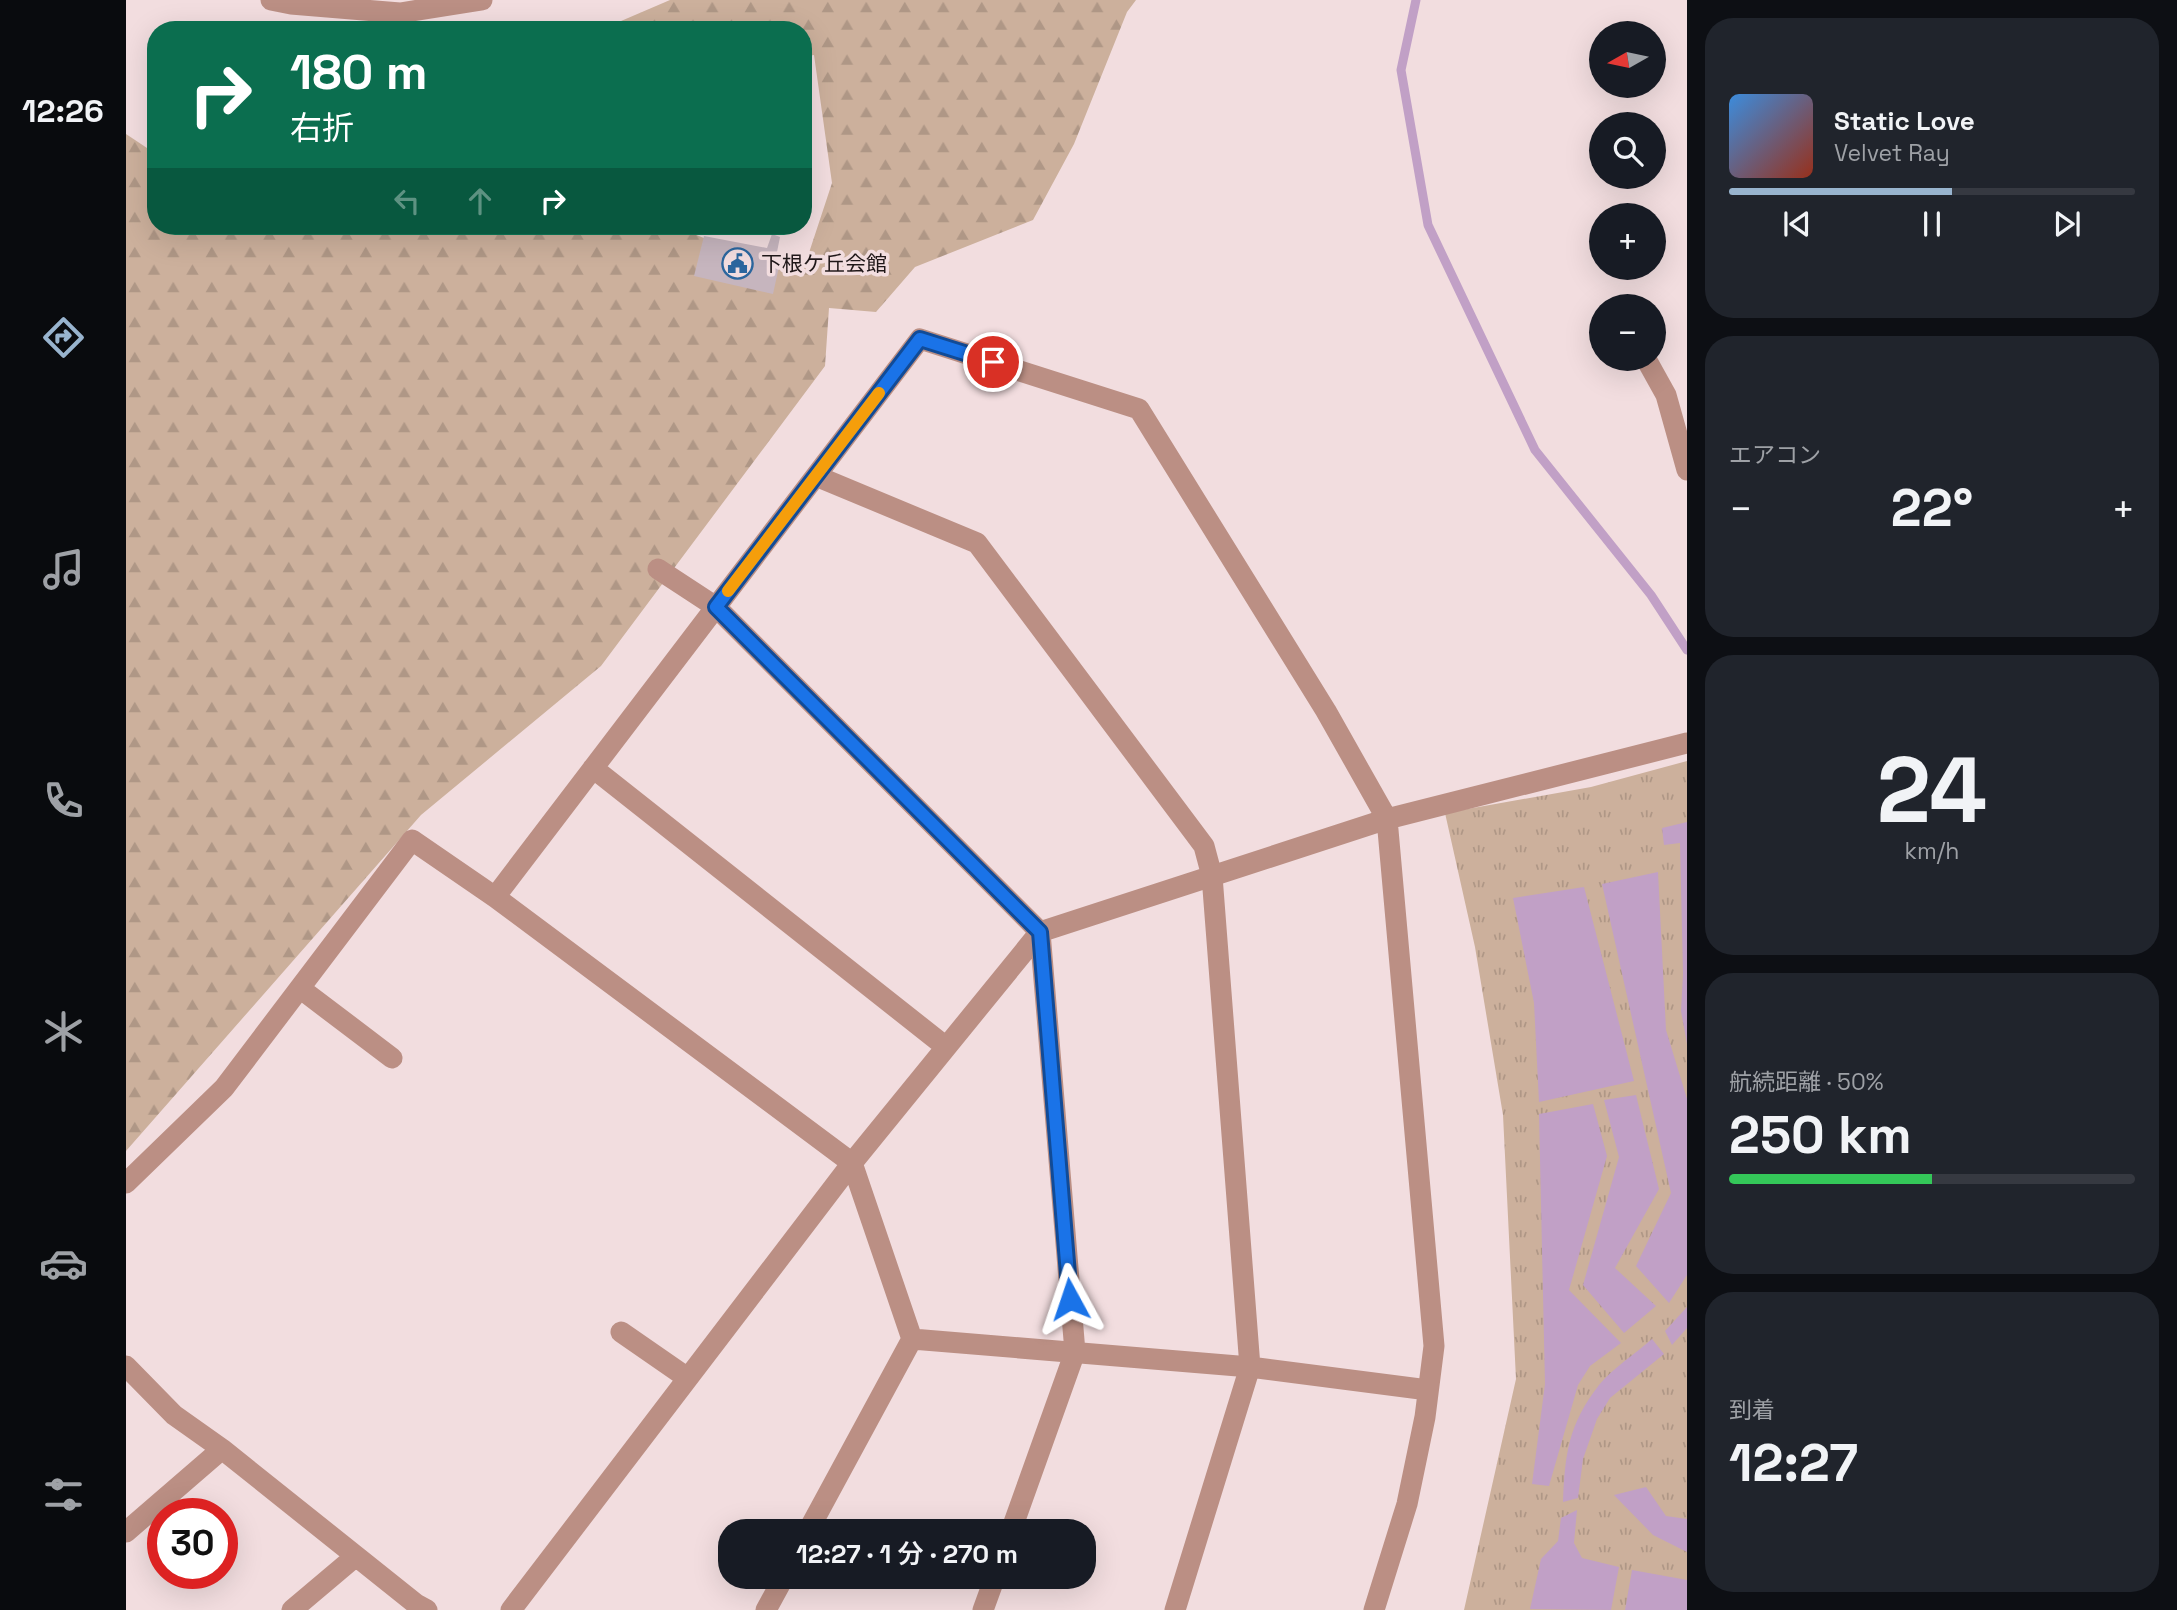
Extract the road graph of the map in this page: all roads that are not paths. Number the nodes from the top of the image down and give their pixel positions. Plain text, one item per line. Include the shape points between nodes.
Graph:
1 (271, 0) edge
2 (482, 0) edge
3 (1653, 371) edge
4 (1686, 460) edge
5 (816, 476) junction
6 (657, 569) dead end
7 (716, 607) junction
8 (1687, 743) edge
9 (593, 768) junction
10 (1387, 819) junction
11 (1212, 876) junction
12 (495, 897) junction
13 (1040, 932) junction
14 (301, 989) junction
15 (946, 1047) junction
16 (392, 1058) dead end
17 (852, 1163) junction
18 (126, 1183) edge
19 (621, 1332) dead end
20 (912, 1339) junction
21 (1074, 1352) junction
22 (126, 1366) edge
23 (1250, 1367) junction
24 (686, 1377) junction
25 (1428, 1390) junction
26 (222, 1449) junction
27 (814, 1519) edge
28 (1015, 1519) edge
29 (126, 1532) edge
30 (356, 1556) junction
31 (777, 1589) edge
32 (991, 1589) edge
33 (292, 1610) edge
34 (427, 1610) edge
35 (511, 1610) edge
36 (766, 1610) edge
37 (983, 1610) edge
38 (1175, 1610) edge
39 (1374, 1610) edge

1 - 2 street via 400,13
3 - 4 street via 1667,395
5 - 7 street
5 - 10 street via 920,339 1139,410 1326,711
5 - 11 street via 977,543 1204,846
6 - 7 street
7 - 9 street
7 - 13 street
8 - 10 street
9 - 12 street
9 - 15 street
10 - 11 street
10 - 25 street via 1434,1346
11 - 13 street
11 - 23 street
12 - 14 street via 412,840
12 - 17 street
13 - 15 street
13 - 21 street
14 - 16 street
14 - 18 street via 225,1087
15 - 17 street
17 - 20 street
17 - 24 street
19 - 24 street
20 - 21 street
20 - 27 street
21 - 23 street
21 - 28 street
22 - 26 street via 174,1415
23 - 25 street
23 - 38 street
24 - 35 street
25 - 39 street via 1407,1504
26 - 29 street
26 - 30 street
30 - 33 street
30 - 34 street
31 - 36 street
32 - 37 street

